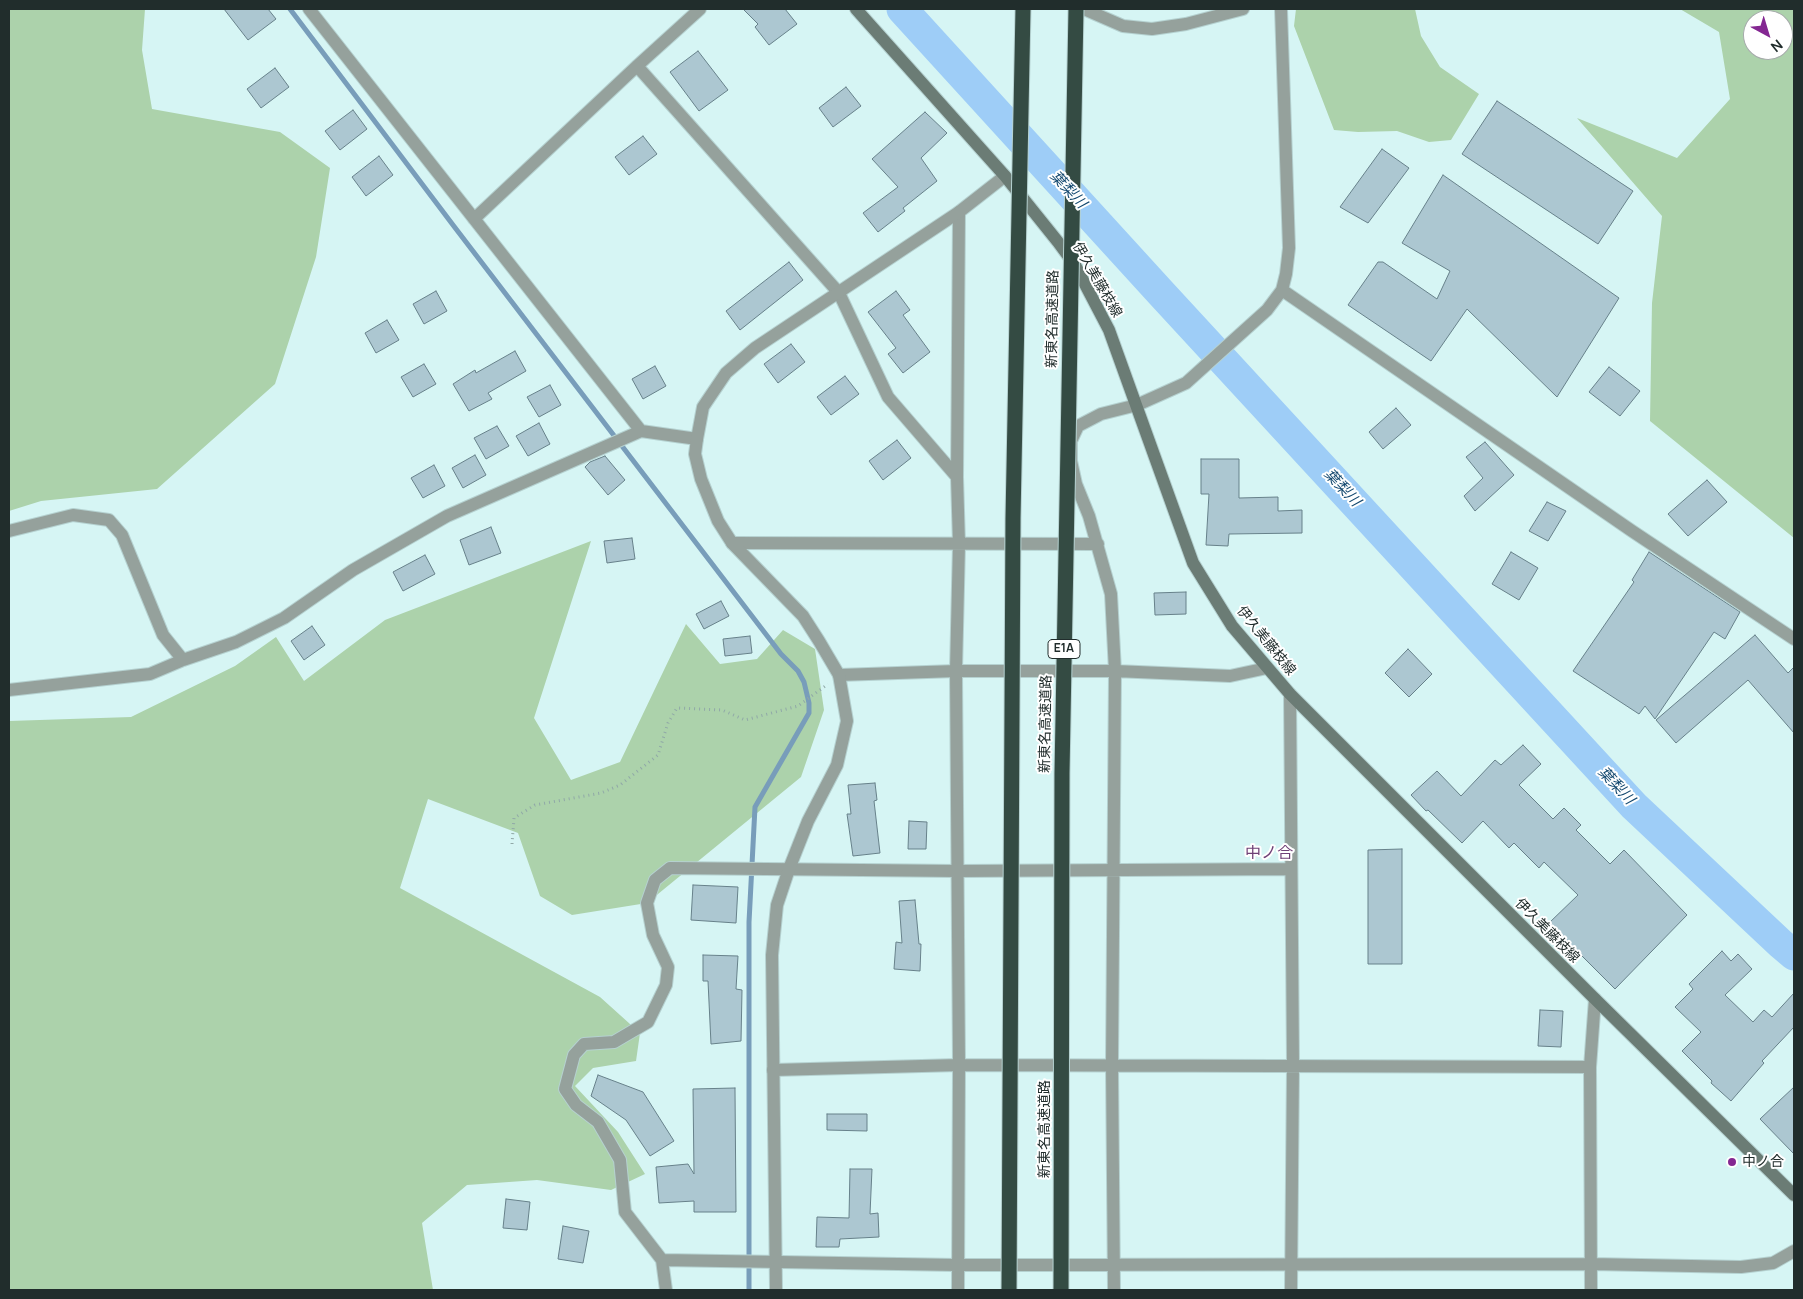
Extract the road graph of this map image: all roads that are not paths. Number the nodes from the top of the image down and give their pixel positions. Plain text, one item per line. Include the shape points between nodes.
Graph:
1 (309, 9) edge
2 (700, 9) edge
3 (856, 9) edge
4 (1023, 9) edge
5 (1076, 9) edge
6 (1084, 9) edge
7 (1243, 9) edge
8 (1281, 9) edge
9 (637, 66) junction
10 (1005, 176) junction
11 (959, 212) junction
12 (474, 219) junction
13 (1282, 290) junction
14 (839, 293) junction
15 (1137, 405) junction
16 (641, 431) junction
17 (697, 439) junction
18 (957, 477) junction
19 (9, 531) edge
20 (732, 543) junction
21 (959, 544) junction
22 (1098, 544) junction
23 (1794, 639) edge
24 (183, 660) junction
25 (1267, 668) junction
26 (956, 671) junction
27 (1115, 671) junction
28 (839, 675) junction
29 (9, 690) edge
30 (1290, 694) junction
31 (789, 869) junction
32 (1290, 869) junction
33 (957, 870) junction
34 (1114, 870) junction
35 (1595, 999) junction
36 (959, 1065) junction
37 (1112, 1065) junction
38 (1292, 1065) junction
39 (1590, 1067) junction
40 (773, 1070) junction
41 (1794, 1195) edge
42 (1794, 1251) edge
43 (662, 1260) junction
44 (777, 1262) junction
45 (1291, 1264) junction
46 (1591, 1264) junction
47 (958, 1265) junction
48 (1114, 1265) junction
49 (666, 1290) edge
50 (776, 1290) edge
51 (958, 1290) edge
52 (1010, 1290) edge
53 (1061, 1290) edge
54 (1114, 1290) edge
55 (1291, 1290) edge
56 (1591, 1290) edge

1 - 12 street
2 - 9 street
3 - 10 main road, 伊久美藤枝線
4 - 52 highway, bridge via 1013,518
5 - 53 highway, 新東名高速道路 / E1A, bridge via 1062,773
6 - 7 street via 1123,26 1152,29
8 - 13 street via 1289,248
9 - 12 street
9 - 14 street
10 - 11 street
10 - 15 main road, 伊久美藤枝線 via 1075,266 1109,330
11 - 14 street
11 - 18 street
12 - 16 street
13 - 15 street via 1267,310 1186,383
13 - 23 street
14 - 17 street via 755,348 726,373 703,407
14 - 18 street via 888,397
15 - 22 street via 1101,414 1078,426 1071,441 1070,461 1076,484
15 - 25 main road, 伊久美藤枝線 via 1193,563 1232,626
16 - 17 street
16 - 24 street via 447,516 353,570 284,618 236,642
17 - 20 street via 695,454 701,479 718,521
18 - 21 street
19 - 24 street via 72,515 109,520 122,535 164,635
20 - 21 street
20 - 28 street via 803,616
21 - 22 street
21 - 26 street
22 - 27 street via 1111,594
24 - 29 street via 150,674
25 - 27 street via 1230,676
25 - 30 main road, 伊久美藤枝線
26 - 27 street
26 - 28 street
26 - 33 street
27 - 34 street
28 - 31 street via 847,721 837,765 808,821
30 - 32 street
30 - 35 main road, 伊久美藤枝線
31 - 33 street
31 - 40 street via 777,906 772,955
31 - 43 street via 670,868 655,880 647,903 653,935 668,967 666,984 648,1022 614,1042 584,1044 574,1055 565,1089 576,1105 598,1122 620,1160 624,1212
32 - 34 street
32 - 38 street
33 - 34 street
33 - 36 street
34 - 37 street
35 - 39 street
35 - 41 main road, 伊久美藤枝線
36 - 37 street
36 - 40 street
36 - 47 street
37 - 38 street
37 - 48 street
38 - 39 street
38 - 45 street
39 - 46 street
40 - 44 street
42 - 46 street via 1773,1263 1741,1267
43 - 44 street
43 - 49 street
44 - 47 street
44 - 50 street
45 - 46 street
45 - 48 street
45 - 55 street
46 - 56 street
47 - 48 street
47 - 51 street
48 - 54 street

